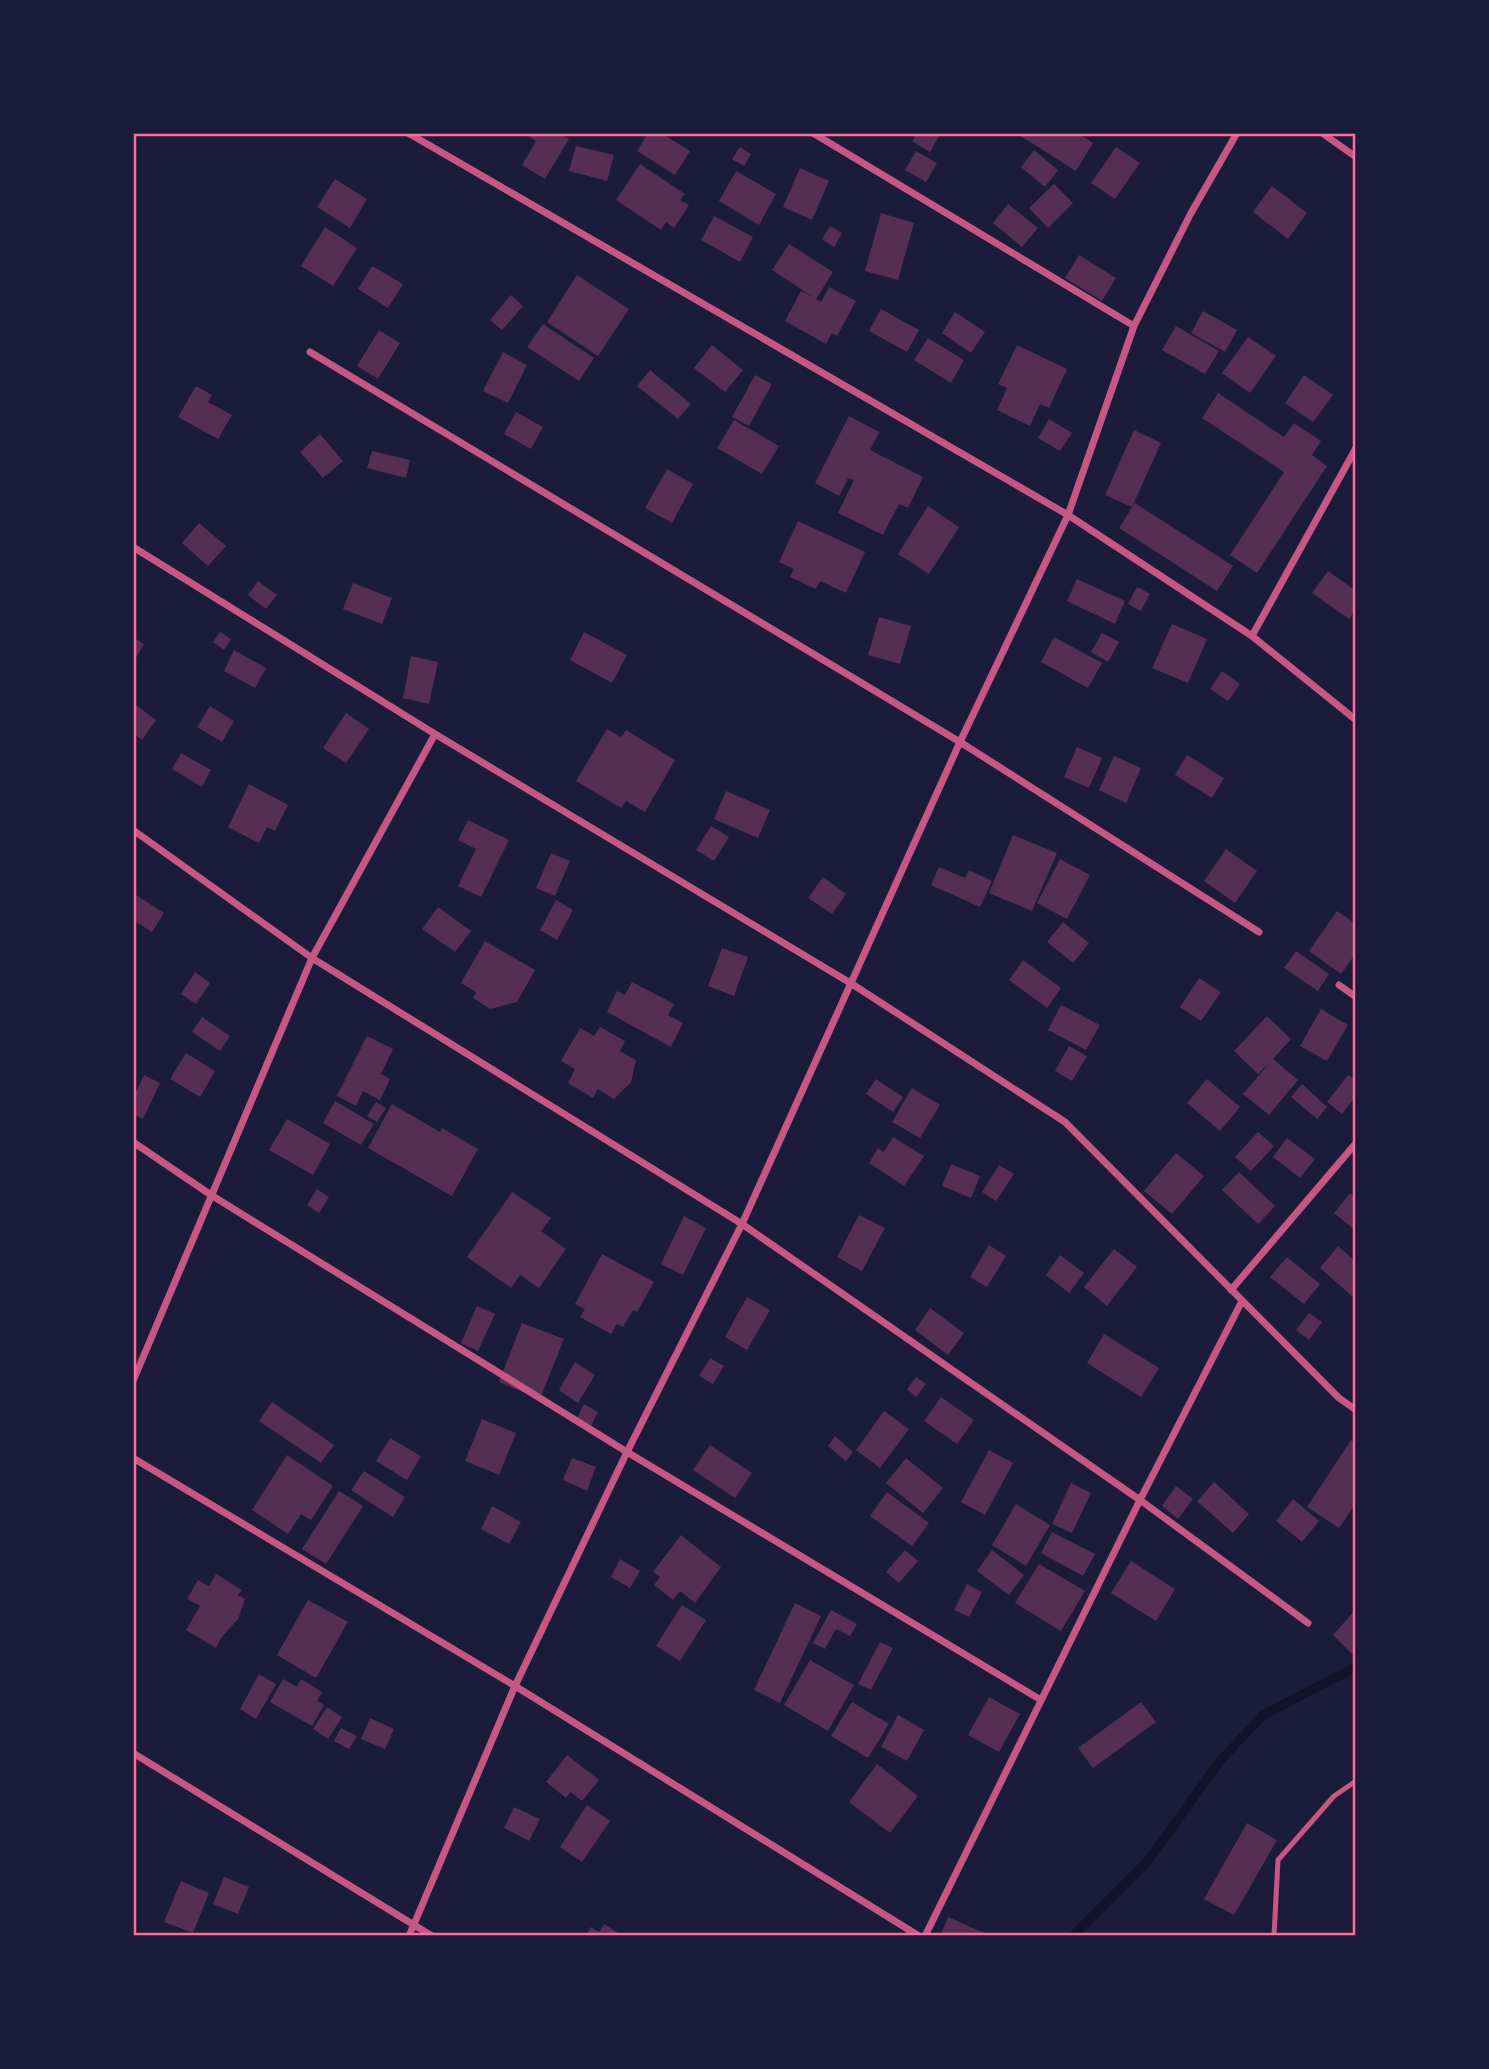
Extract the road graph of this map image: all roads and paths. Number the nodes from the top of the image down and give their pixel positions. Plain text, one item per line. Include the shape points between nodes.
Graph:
1 (408, 133) edge
2 (813, 133) edge
3 (1237, 133) edge
4 (1322, 133) edge
5 (1356, 157) edge
6 (1134, 326) junction
7 (310, 352) dead end
8 (1356, 448) edge
9 (1068, 515) junction
10 (133, 547) edge
11 (1252, 636) junction
12 (1356, 720) edge
13 (435, 734) junction
14 (960, 742) junction
15 (133, 830) edge
16 (1259, 932) dead end
17 (312, 958) junction
18 (852, 984) junction
19 (1339, 985) dead end
20 (1356, 997) edge
21 (133, 1142) edge
22 (1356, 1143) edge
23 (211, 1195) junction
24 (742, 1224) junction
25 (1231, 1290) junction
26 (1242, 1301) junction
27 (133, 1381) edge
28 (1356, 1410) edge
29 (627, 1452) junction
30 (133, 1458) edge
31 (1140, 1500) junction
32 (1308, 1623) dead end
33 (515, 1686) junction
34 (1041, 1700) junction
35 (133, 1753) edge
36 (1356, 1781) edge
37 (414, 1924) junction
38 (409, 1936) edge
39 (432, 1936) edge
40 (919, 1936) edge
41 (925, 1936) edge
42 (1274, 1936) edge

1 - 9 street
2 - 6 street
3 - 6 street
4 - 5 street
6 - 9 street
7 - 14 street
8 - 11 street
9 - 11 street
9 - 14 street
10 - 13 street
11 - 12 street
13 - 17 street
13 - 18 street
14 - 16 street
14 - 18 street
15 - 17 street
17 - 23 street
17 - 24 street
18 - 24 street
18 - 25 street via 1065,1122
19 - 20 street
21 - 23 street
22 - 25 street
23 - 27 street
23 - 29 street
24 - 29 street
24 - 31 street
25 - 26 street
26 - 28 street
26 - 31 street
29 - 33 street
29 - 34 street
30 - 33 street
31 - 32 street
31 - 34 street
33 - 37 street
33 - 40 street
34 - 41 street
35 - 37 street
36 - 42 lane via 1334,1796 1278,1860
37 - 38 street
37 - 39 street

